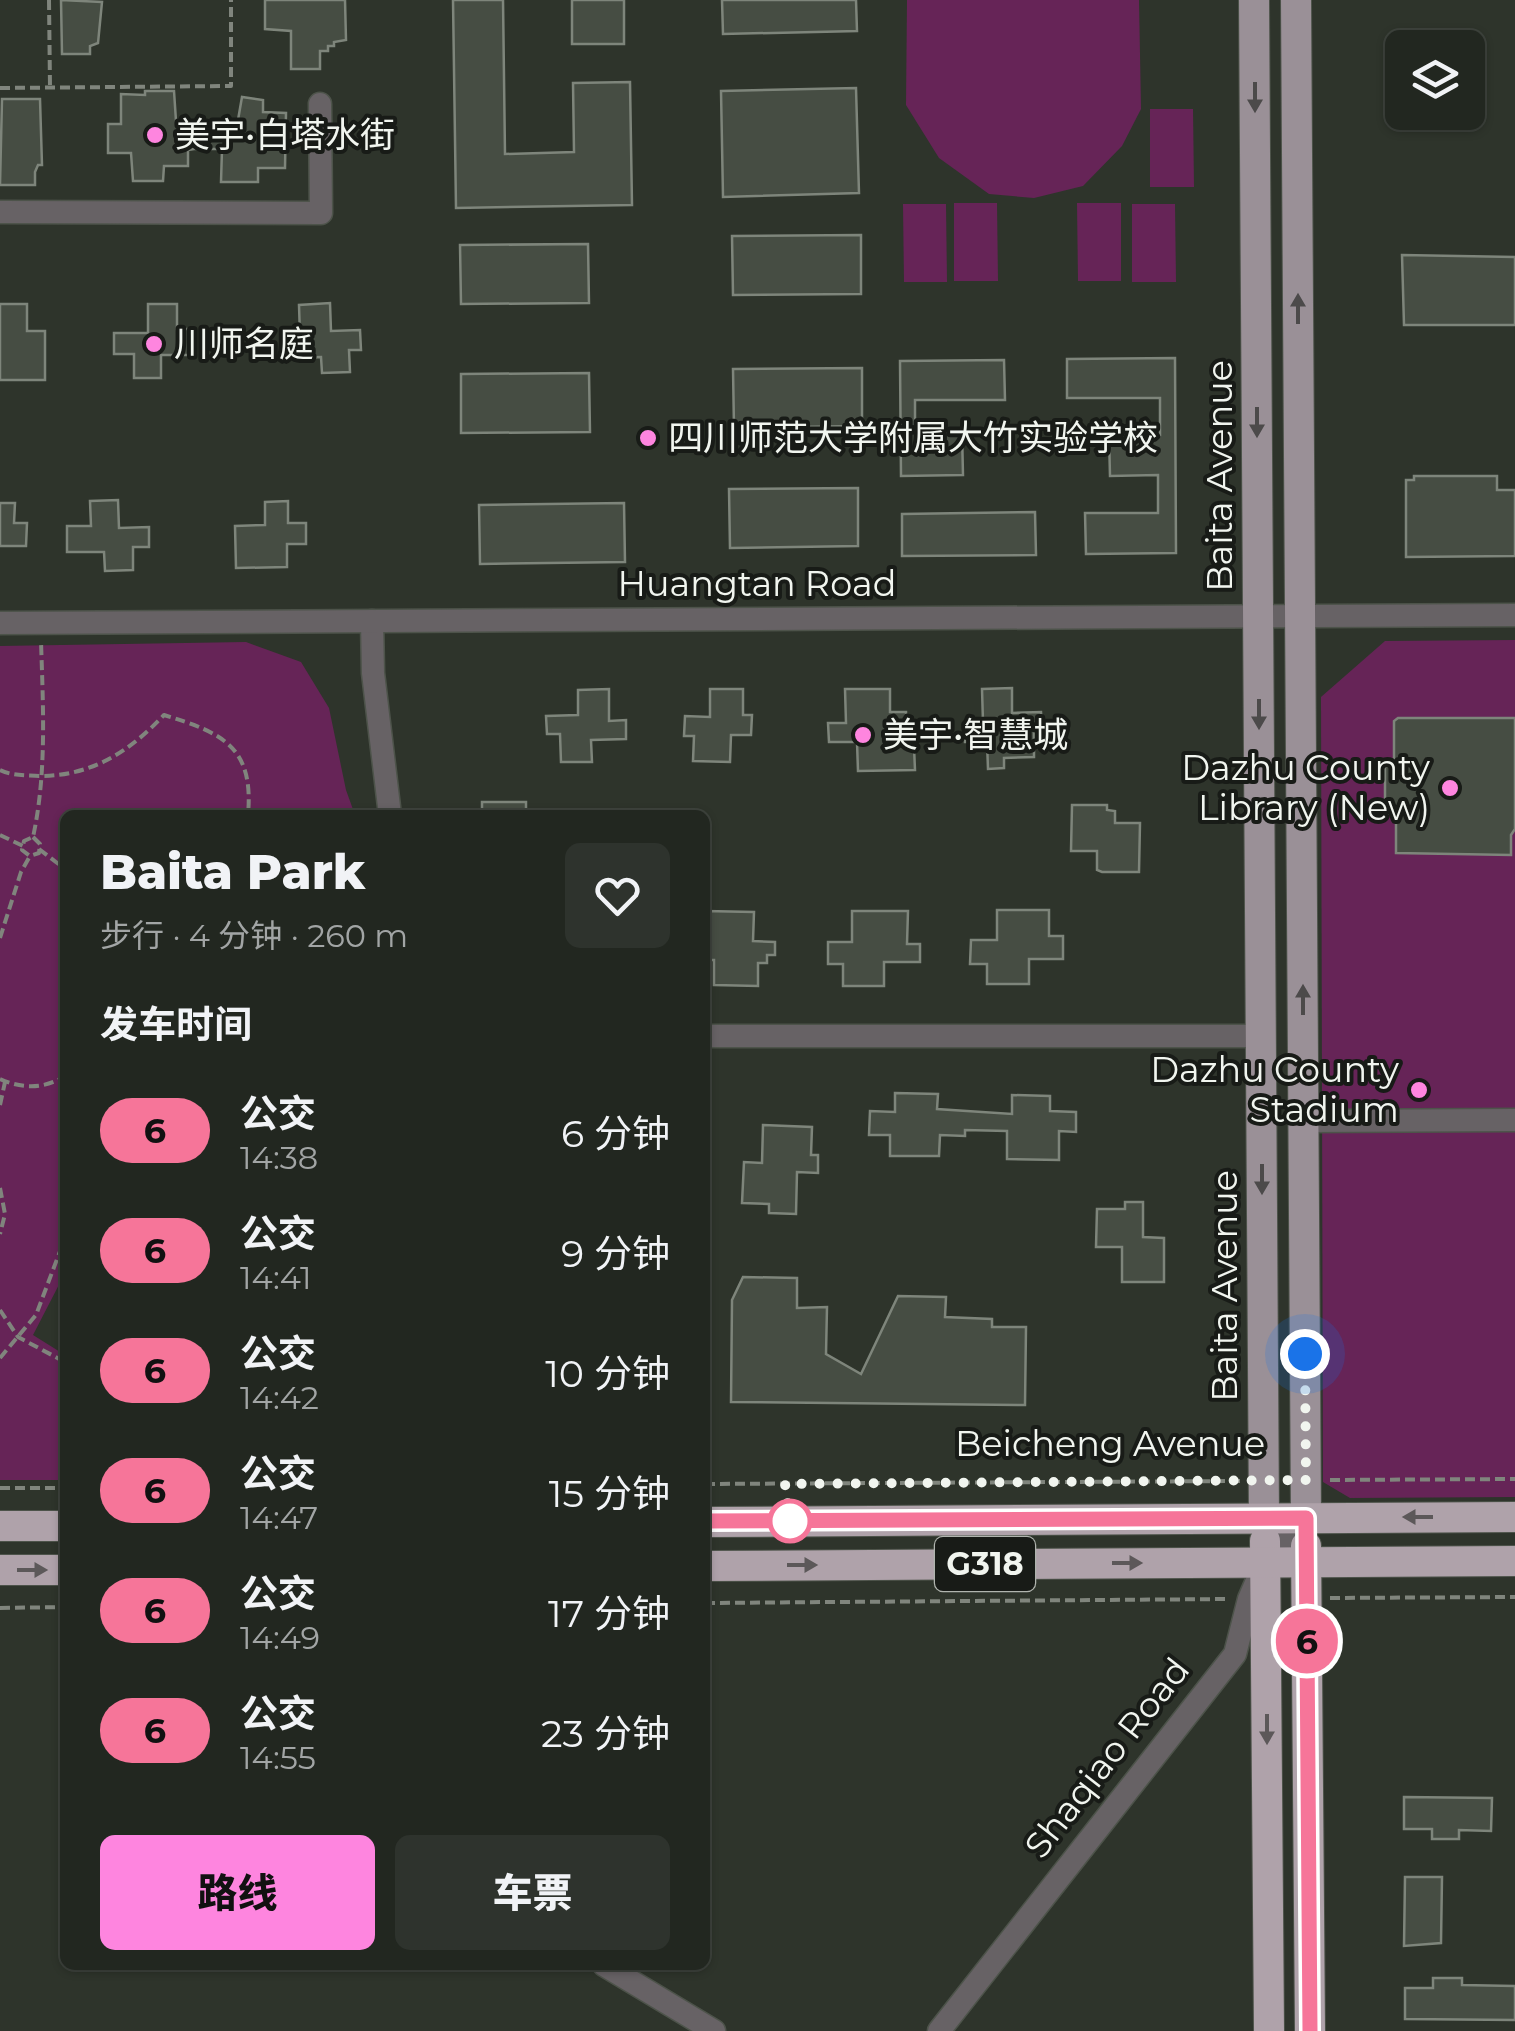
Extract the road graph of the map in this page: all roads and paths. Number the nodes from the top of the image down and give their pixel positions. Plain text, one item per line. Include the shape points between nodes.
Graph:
1 (50, 0) edge
2 (231, 0) edge
3 (1254, 0) edge
4 (1296, 0) edge
5 (50, 87) junction
6 (0, 88) edge
7 (320, 104) dead end
8 (0, 212) edge
9 (1515, 615) edge
10 (1300, 616) junction
11 (1258, 617) junction
12 (372, 622) junction
13 (41, 623) junction
14 (0, 624) edge
15 (0, 770) edge
16 (40, 776) junction
17 (248, 810) edge
18 (389, 810) edge
19 (0, 836) edge
20 (33, 838) junction
21 (23, 846) junction
22 (40, 849) junction
23 (30, 856) junction
24 (60, 865) edge
25 (0, 938) edge
26 (710, 1036) edge
27 (1261, 1036) junction
28 (60, 1079) edge
29 (3, 1081) edge
30 (0, 1105) edge
31 (1515, 1120) edge
32 (1304, 1122) junction
33 (0, 1188) edge
34 (0, 1234) edge
35 (60, 1251) edge
36 (0, 1310) edge
37 (18, 1337) junction
38 (0, 1358) edge
39 (60, 1359) edge
40 (1515, 1479) edge
41 (1264, 1480) junction
42 (1306, 1480) junction
43 (710, 1484) edge
44 (0, 1488) edge
45 (60, 1488) edge
46 (1515, 1516) edge
47 (1264, 1518) junction
48 (1306, 1518) junction
49 (710, 1522) edge
50 (0, 1526) edge
51 (60, 1526) edge
52 (1515, 1561) edge
53 (1266, 1562) junction
54 (1306, 1562) junction
55 (710, 1566) edge
56 (0, 1570) edge
57 (60, 1570) edge
58 (1515, 1597) edge
59 (1307, 1598) junction
60 (1249, 1599) junction
61 (710, 1603) edge
62 (0, 1608) edge
63 (60, 1608) edge
64 (612, 1970) edge
65 (714, 2031) edge
66 (939, 2031) edge
67 (1269, 2031) edge
68 (1310, 2031) edge

1 - 5 path
2 - 5 path via 231,86
3 -> 11 main road, Baita Avenue
10 -> 4 main road
5 - 6 path
7 - 8 street via 321,213
9 - 10 street, Huangtan Road
10 - 11 street, Huangtan Road
32 -> 10 main road
11 - 12 street, Huangtan Road
11 -> 27 main road, Baita Avenue
12 - 13 street, Huangtan Road
12 - 18 street
13 - 14 street, Huangtan Road
13 - 16 path
15 - 16 path
16 - 17 path via 91,769 124,753 164,715 221,736 239,753 250,785
16 - 20 path
19 - 21 path
20 - 21 path
20 - 22 path
21 - 23 path
22 - 23 path
22 - 24 path
23 - 25 path
26 - 27 street
27 -> 41 main road, Baita Avenue
28 - 29 path via 51,1085
29 - 30 path
31 - 32 street
32 - 42 main road
33 - 34 path
35 - 37 path via 36,1316
36 - 37 path
37 - 38 path
37 - 39 path
40 - 42 path, Beicheng Avenue
41 - 43 path, Beicheng Avenue
41 - 47 main road, Baita Avenue
42 - 48 main road
44 - 45 path
46 -> 48 highway, G318
47 - 48 highway, G318
47 - 49 highway, G318
47 - 53 highway, Baita Avenue
48 - 53 street, Shaqiao Road
48 - 54 highway
50 - 51 highway
52 - 54 highway, G318
53 - 54 highway, G318
55 -> 53 highway, G318
53 - 60 street, Shaqiao Road
53 -> 67 highway, Baita Avenue
54 - 59 highway
56 -> 57 highway
58 - 59 path
59 - 68 highway
60 - 61 path
60 - 66 street, Shaqiao Road via 1236,1654
62 - 63 path
64 - 65 street

